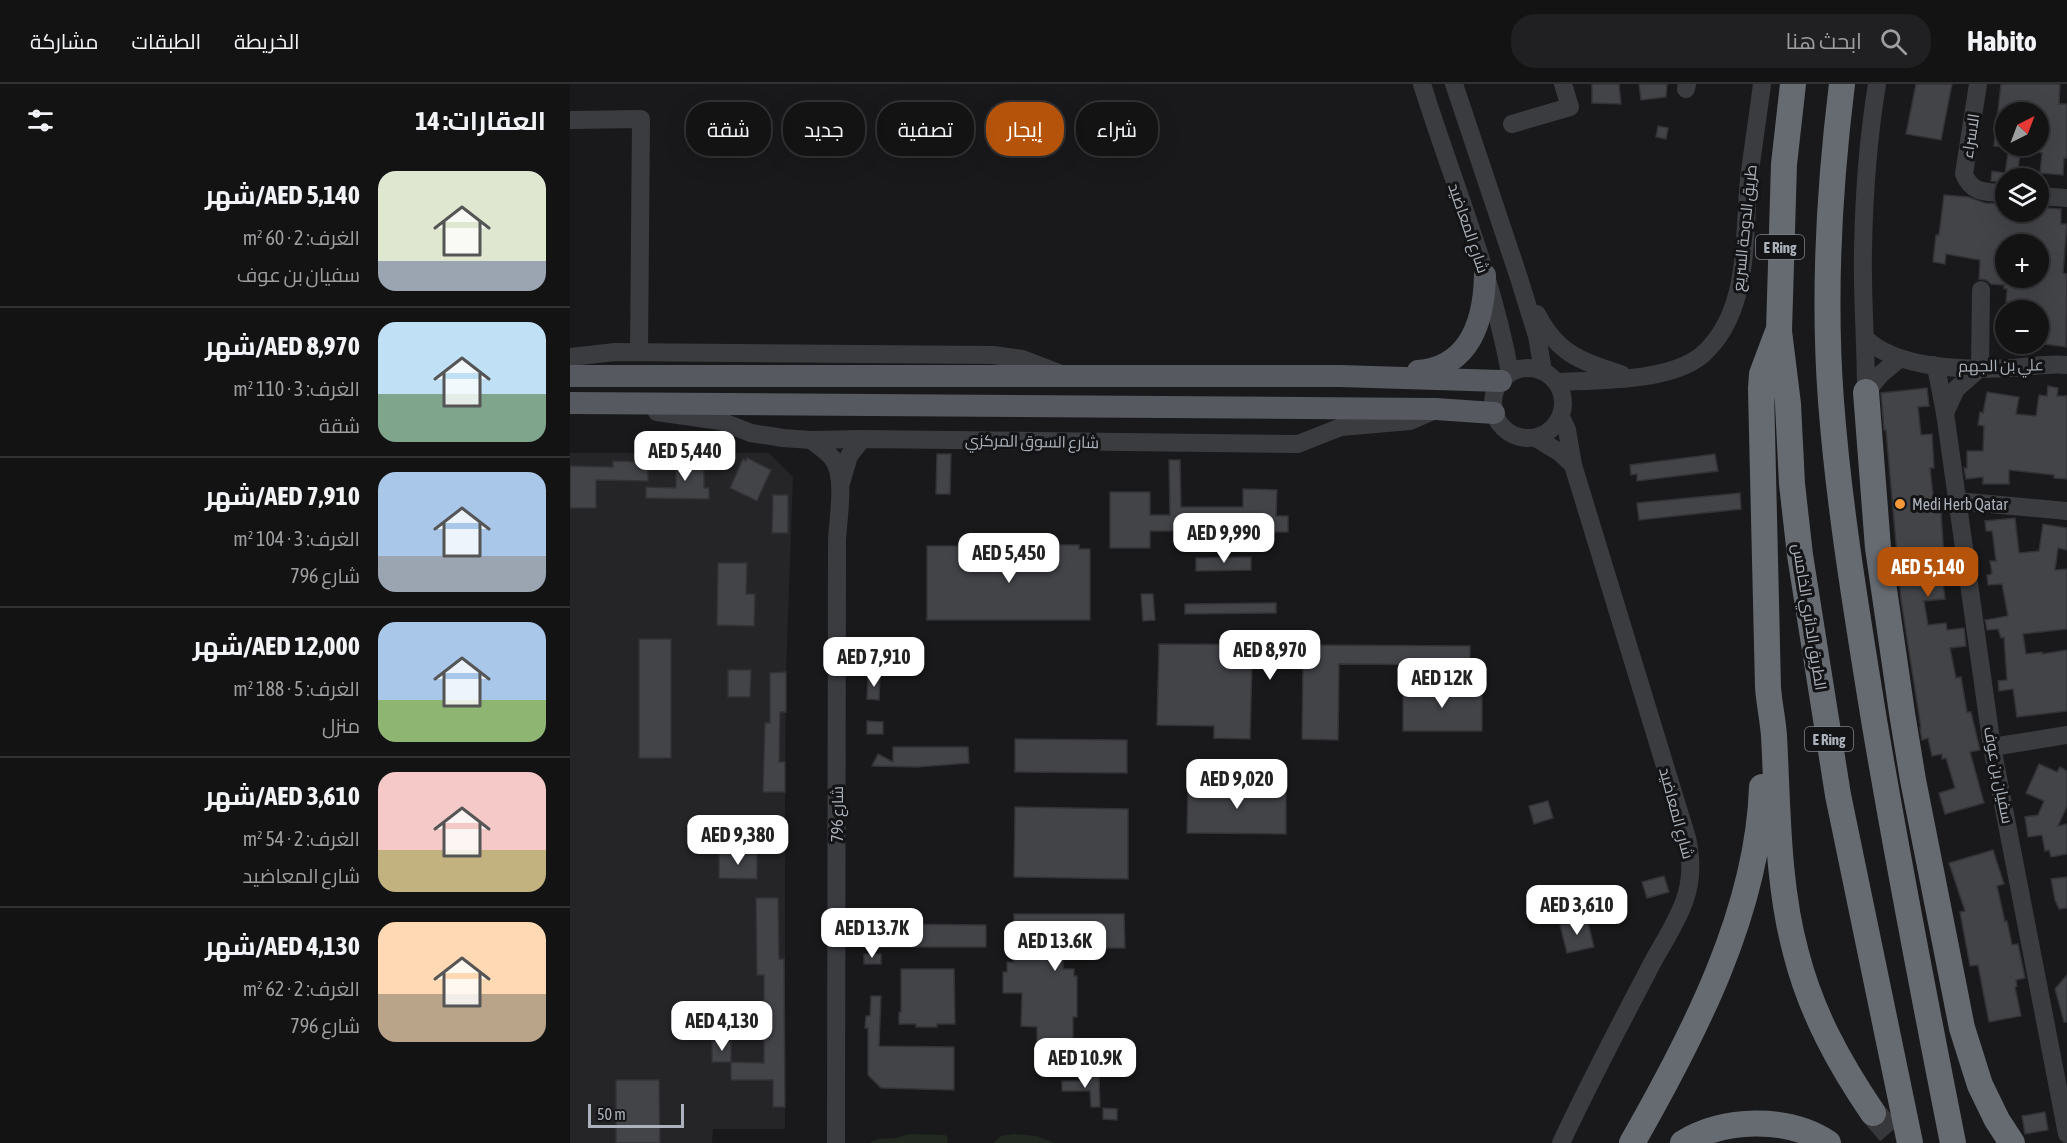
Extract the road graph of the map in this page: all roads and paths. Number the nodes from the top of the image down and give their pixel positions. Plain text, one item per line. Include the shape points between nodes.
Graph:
1 (1422, 84) edge
2 (1454, 84) edge
3 (1563, 84) edge
4 (1762, 84) edge
5 (1793, 84) edge
6 (1842, 84) edge
7 (1877, 84) edge
8 (1978, 84) edge
9 (570, 120) edge
10 (1512, 124) dead end
11 (1995, 192) edge
12 (2049, 197) edge
13 (2067, 198) edge
14 (1485, 275) junction
15 (1518, 275) junction
16 (1981, 290) dead end
17 (1779, 330) junction
18 (1866, 339) junction
19 (639, 352) junction
20 (570, 357) edge
21 (1899, 359) junction
22 (1933, 364) junction
23 (2067, 365) edge
24 (1980, 368) junction
25 (1063, 375) junction
26 (570, 376) edge
27 (1340, 376) junction
28 (1506, 377) junction
29 (1550, 377) junction
30 (1637, 378) junction
31 (1866, 392) junction
32 (570, 403) edge
33 (627, 403) junction
34 (1436, 410) junction
35 (1494, 413) junction
36 (1945, 413) junction
37 (1561, 417) junction
38 (1536, 438) junction
39 (862, 439) junction
40 (811, 440) junction
41 (1573, 465) junction
42 (840, 484) junction
43 (1957, 501) junction
44 (2067, 511) edge
45 (1769, 697) junction
46 (2067, 735) edge
47 (1992, 747) junction
48 (1873, 1113) tunnel mouth
49 (2067, 1134) edge
50 (836, 1143) edge
51 (1562, 1143) edge
52 (1632, 1143) edge
53 (1683, 1143) edge
54 (1828, 1143) edge
55 (1910, 1143) edge
56 (1953, 1143) edge
57 (2012, 1143) edge

1 - 14 street, شارع المعاضيد
2 - 15 street, شارع المعاضيد
3 - 10 street via 1570,107
4 - 30 street, طريق الدوحة السريع via 1741,276 1731,315 1701,355 1677,368
5 - 17 highway, الطريق الدائري الخامس / E Ring via 1784,164
6 - 56 highway, E Ring via 1827,304 1838,480 1846,553 1898,861
7 - 18 street via 1865,199
8 - 11 street, الاسراء via 1964,174 1977,191
9 - 19 street via 641,119
12 - 13 street
14 - 27 main road via 1481,317 1472,337 1455,358 1431,370
14 - 28 street, شارع المعاضيد via 1499,323
15 - 29 street, شارع المعاضيد
15 - 30 street via 1546,329 1564,350 1590,365
16 - 24 street
17 - 45 highway via 1761,389
17 - 55 highway, الطريق الدائري الخامس / E Ring via 1800,555 1838,795
18 - 21 street, علي بن الجهم
18 - 31 street
19 - 20 street
19 - 25 street via 993,355 1036,363
21 - 22 street, علي بن الجهم
21 - 31 street
22 - 24 street, علي بن الجهم
22 - 36 street, سفيان بن عوف
23 - 24 street, علي بن الجهم
24 - 36 street via 1956,388
25 - 26 main road
25 - 27 main road
27 - 28 main road
28 - 29 street via 1526,368
28 - 35 street via 1494,396
29 - 30 street, طريق الدوحة السريع
29 - 37 street via 1563,399
31 - 57 highway via 1878,548 1913,780 1962,1028 1980,1085
32 - 33 main road, شارع السوق المركزي
33 - 34 main road, شارع السوق المركزي
33 - 40 street, شارع السوق المركزي via 650,411 720,421 751,433
34 - 35 main road, شارع السوق المركزي
34 - 39 street, شارع السوق المركزي via 1410,421 1341,427 1298,444
35 - 38 street via 1515,436
36 - 43 street, سفيان بن عوف
37 - 38 street via 1546,434
37 - 41 street, شارع المعاضيد
38 - 41 street
39 - 40 street, شارع السوق المركزي
39 - 42 street, شارع 796 via 849,456
40 - 42 street, شارع 796 via 833,458
41 - 51 street, شارع المعاضيد via 1687,838 1691,864 1677,918
42 - 50 street, شارع 796
43 - 44 street
43 - 47 street, سفيان بن عوف
45 - 48 highway via 1783,884 1796,954 1835,1053
45 - 52 highway via 1764,721 1759,827 1740,916 1689,1036
46 - 47 street
47 - 49 street, سفيان بن عوف
53 - 54 highway via 1713,1130 1741,1125 1798,1130

